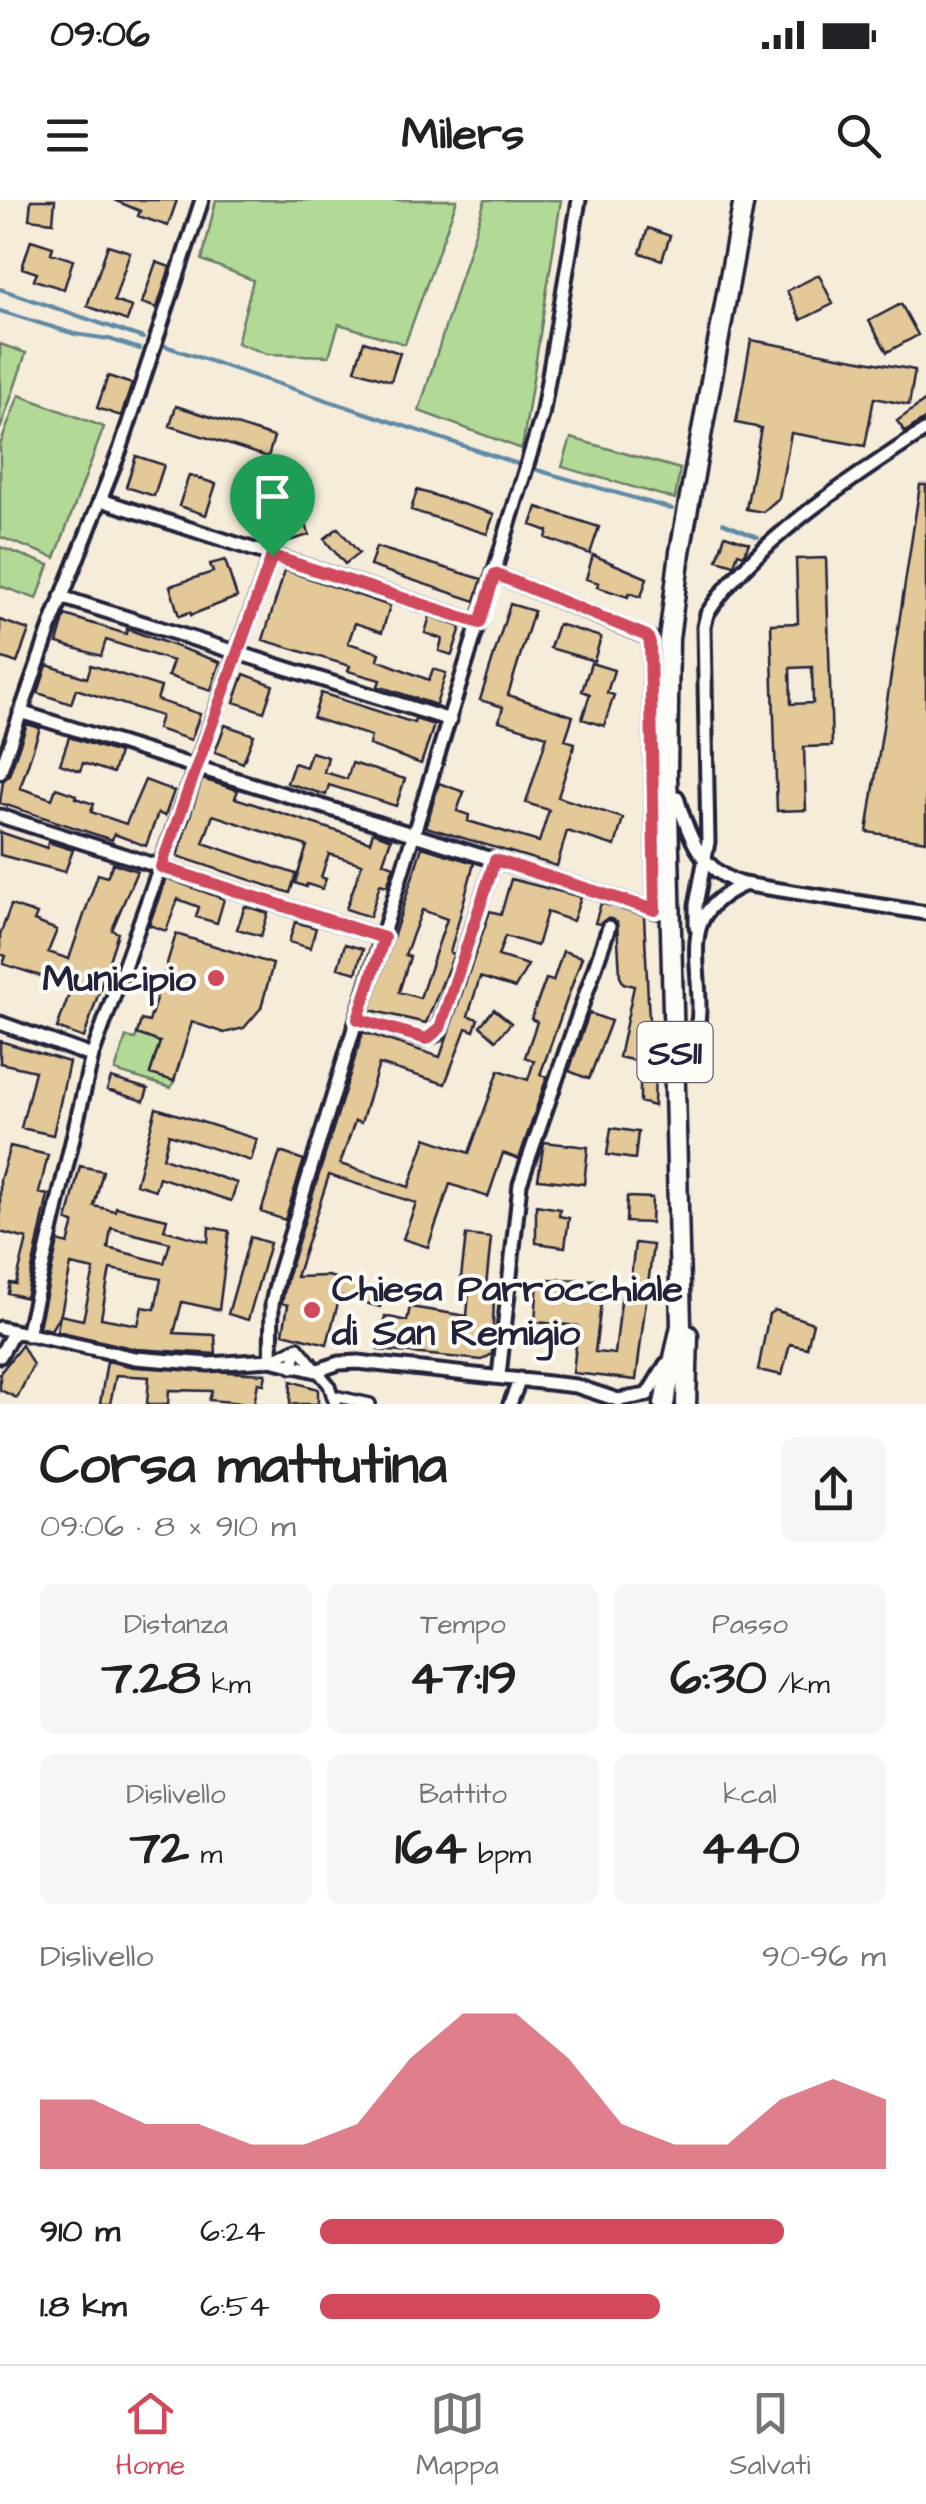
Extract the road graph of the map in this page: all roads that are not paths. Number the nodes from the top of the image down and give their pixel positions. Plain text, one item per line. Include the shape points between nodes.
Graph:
1 (202, 200) edge
2 (579, 200) edge
3 (744, 200) edge
4 (926, 430) edge
5 (101, 500) junction
6 (272, 556) junction
7 (495, 574) junction
8 (61, 598) junction
9 (480, 623) junction
10 (237, 653) junction
11 (668, 698) junction
12 (20, 712) junction
13 (450, 720) junction
14 (196, 766) junction
15 (0, 772) edge
16 (677, 797) junction
17 (0, 816) edge
18 (416, 835) junction
19 (495, 860) junction
20 (706, 860) junction
21 (161, 867) junction
22 (743, 884) junction
23 (663, 913) junction
24 (926, 913) edge
25 (608, 927) tunnel mouth
26 (696, 928) junction
27 (384, 938) junction
28 (358, 1019) junction
29 (0, 1022) edge
30 (92, 1056) junction
31 (685, 1071) junction
32 (681, 1326) junction
33 (0, 1328) edge
34 (14, 1331) junction
35 (28, 1335) junction
36 (298, 1347) junction
37 (0, 1356) edge
38 (271, 1360) junction
39 (292, 1368) junction
40 (316, 1371) junction
41 (499, 1376) junction
42 (520, 1379) junction
43 (589, 1392) junction
44 (334, 1400) edge
45 (621, 1402) edge
46 (370, 1404) edge
47 (510, 1404) edge
48 (603, 1404) edge
49 (664, 1404) edge
50 (686, 1404) edge

1 - 5 street
2 - 7 street via 544,406
3 - 11 main road, SS11 via 675,582
4 - 20 street via 787,530 712,607 704,627
5 - 6 street
5 - 8 street
6 - 9 street
6 - 10 street
7 - 9 street
7 - 23 street via 650,638
8 - 10 street
8 - 12 street
9 - 13 street
10 - 13 street
10 - 14 street
11 - 16 main road, SS11
11 - 23 main road, SS11
12 - 14 street
12 - 15 street
13 - 18 street
14 - 18 street
14 - 21 street
16 - 20 street via 692,842
16 - 31 main road, SS11
17 - 21 street
18 - 19 street
18 - 27 street
19 - 23 street
19 - 28 street via 437,1034 424,1039
20 - 22 street via 724,878
20 - 26 street
21 - 27 street
21 - 30 street
22 - 24 street
22 - 26 street via 712,903
23 - 32 main road, SS11
25 - 41 street via 523,1172
26 - 31 street via 699,1017
27 - 28 street
28 - 38 street via 276,1282
29 - 30 street
30 - 35 street
31 - 50 main road, SS11
32 - 45 street via 653,1390
32 - 49 main road, SS11
33 - 34 street
34 - 35 street
34 - 37 street
35 - 38 street via 135,1358
36 - 38 street
36 - 39 street
36 - 40 street
38 - 39 street
39 - 40 street
40 - 41 street via 351,1362
40 - 44 street
41 - 42 street
42 - 43 street
42 - 47 street
43 - 45 street
43 - 48 street
44 - 46 street

